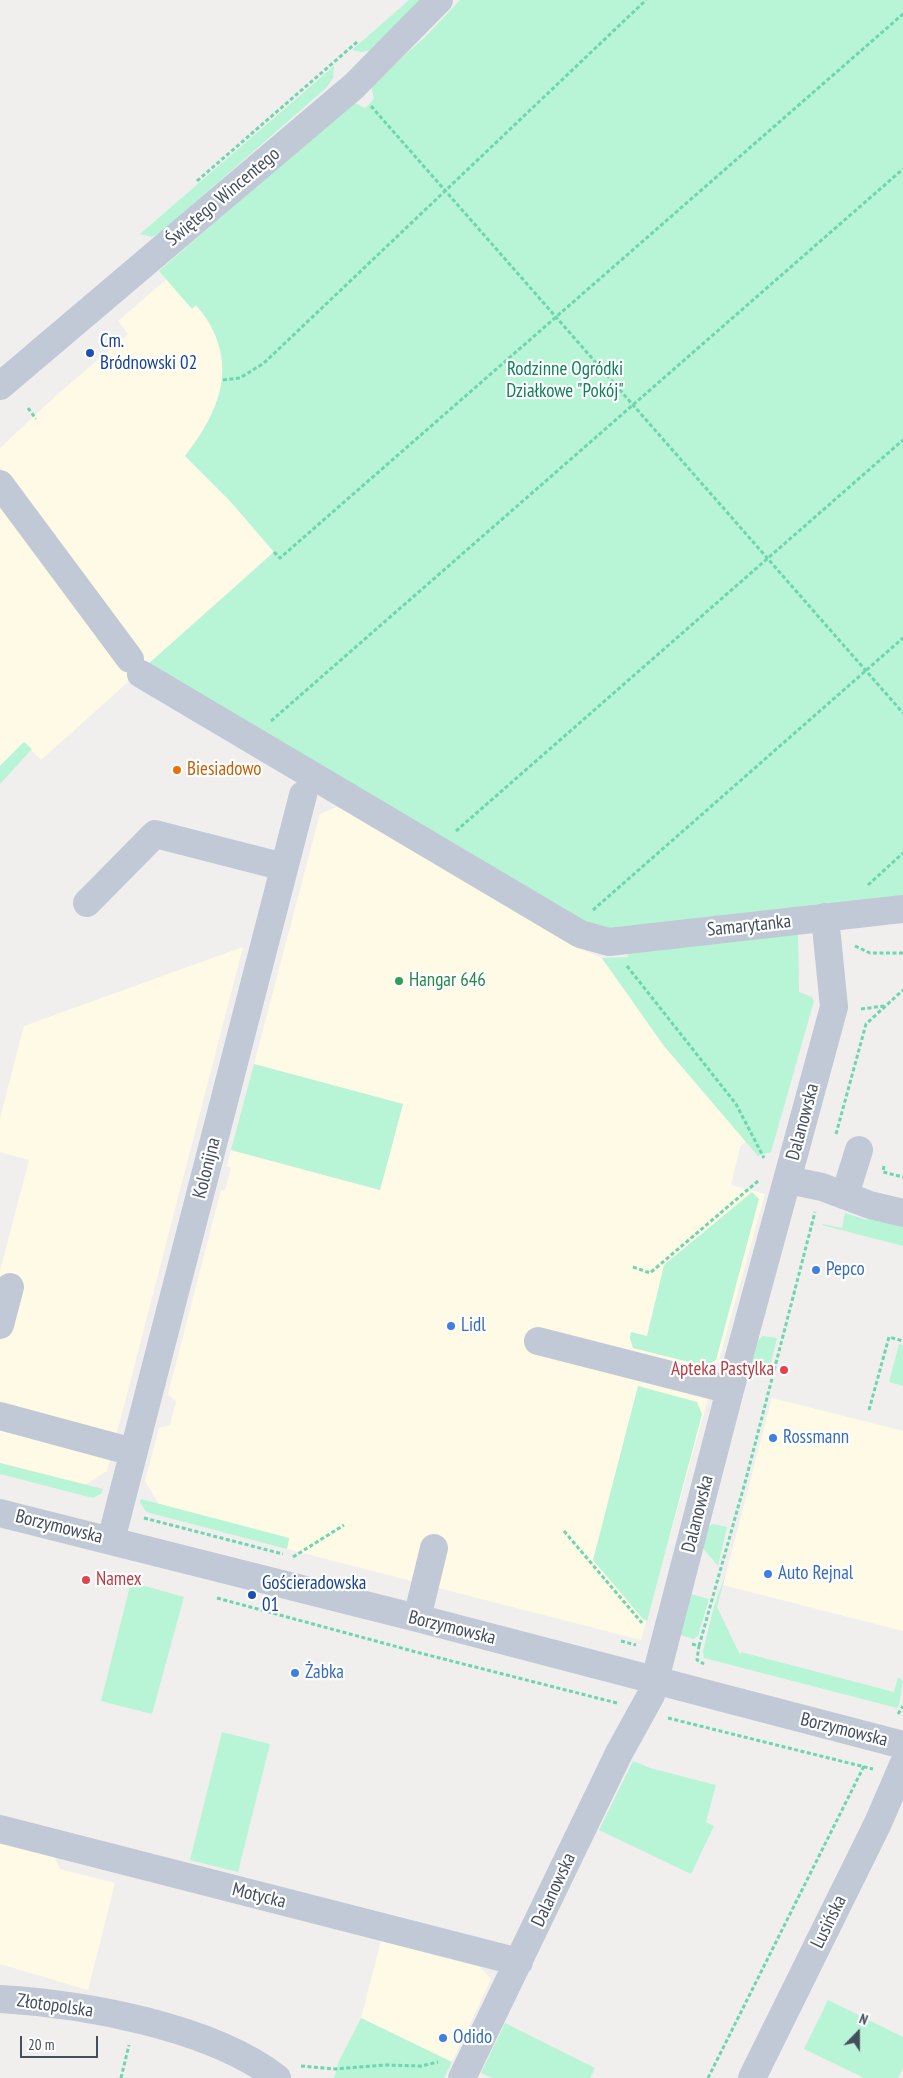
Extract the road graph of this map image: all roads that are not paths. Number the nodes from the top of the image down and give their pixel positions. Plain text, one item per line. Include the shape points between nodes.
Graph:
1 (439, 0) edge
2 (0, 386) edge
3 (0, 484) edge
4 (303, 795) dead end
5 (284, 867) junction
6 (87, 902) dead end
7 (903, 909) edge
8 (825, 918) junction
9 (847, 1144) road end
10 (775, 1183) junction
11 (833, 1191) junction
12 (903, 1213) edge
13 (10, 1287) dead end
14 (0, 1325) edge
15 (538, 1341) dead end
16 (730, 1390) junction
17 (0, 1416) edge
18 (133, 1452) junction
19 (0, 1513) edge
20 (110, 1540) junction
21 (434, 1548) dead end
22 (417, 1618) junction
23 (655, 1681) junction
24 (903, 1745) edge
25 (901, 1771) edge
26 (0, 1829) edge
27 (519, 1962) junction
28 (0, 1999) edge
29 (269, 2072) edge
30 (462, 2078) edge
31 (752, 2078) edge

1 - 2 street, Świętego Wincentego via 354,86
3 - 8 street, Samarytanka via 135,666 580,934
4 - 5 street, Kolonijna
5 - 6 street via 155,834
5 - 18 street, Kolonijna
7 - 8 street, Samarytanka
8 - 10 street, Dalanowska via 834,1007
9 - 11 street
10 - 11 street
10 - 16 street, Dalanowska
11 - 12 street
13 - 14 street
15 - 16 street
16 - 23 street, Dalanowska via 659,1635
17 - 18 street
18 - 20 street, Kolonijna
19 - 20 street, Borzymowska
20 - 22 street, Borzymowska
21 - 22 street
22 - 23 street, Borzymowska
23 - 24 street, Borzymowska
23 - 27 street, Dalanowska
25 - 31 street, Lusińska
26 - 27 street, Motycka
27 - 30 street, Dalanowska
28 - 29 street, Złotopolska via 135,2019 232,2050

